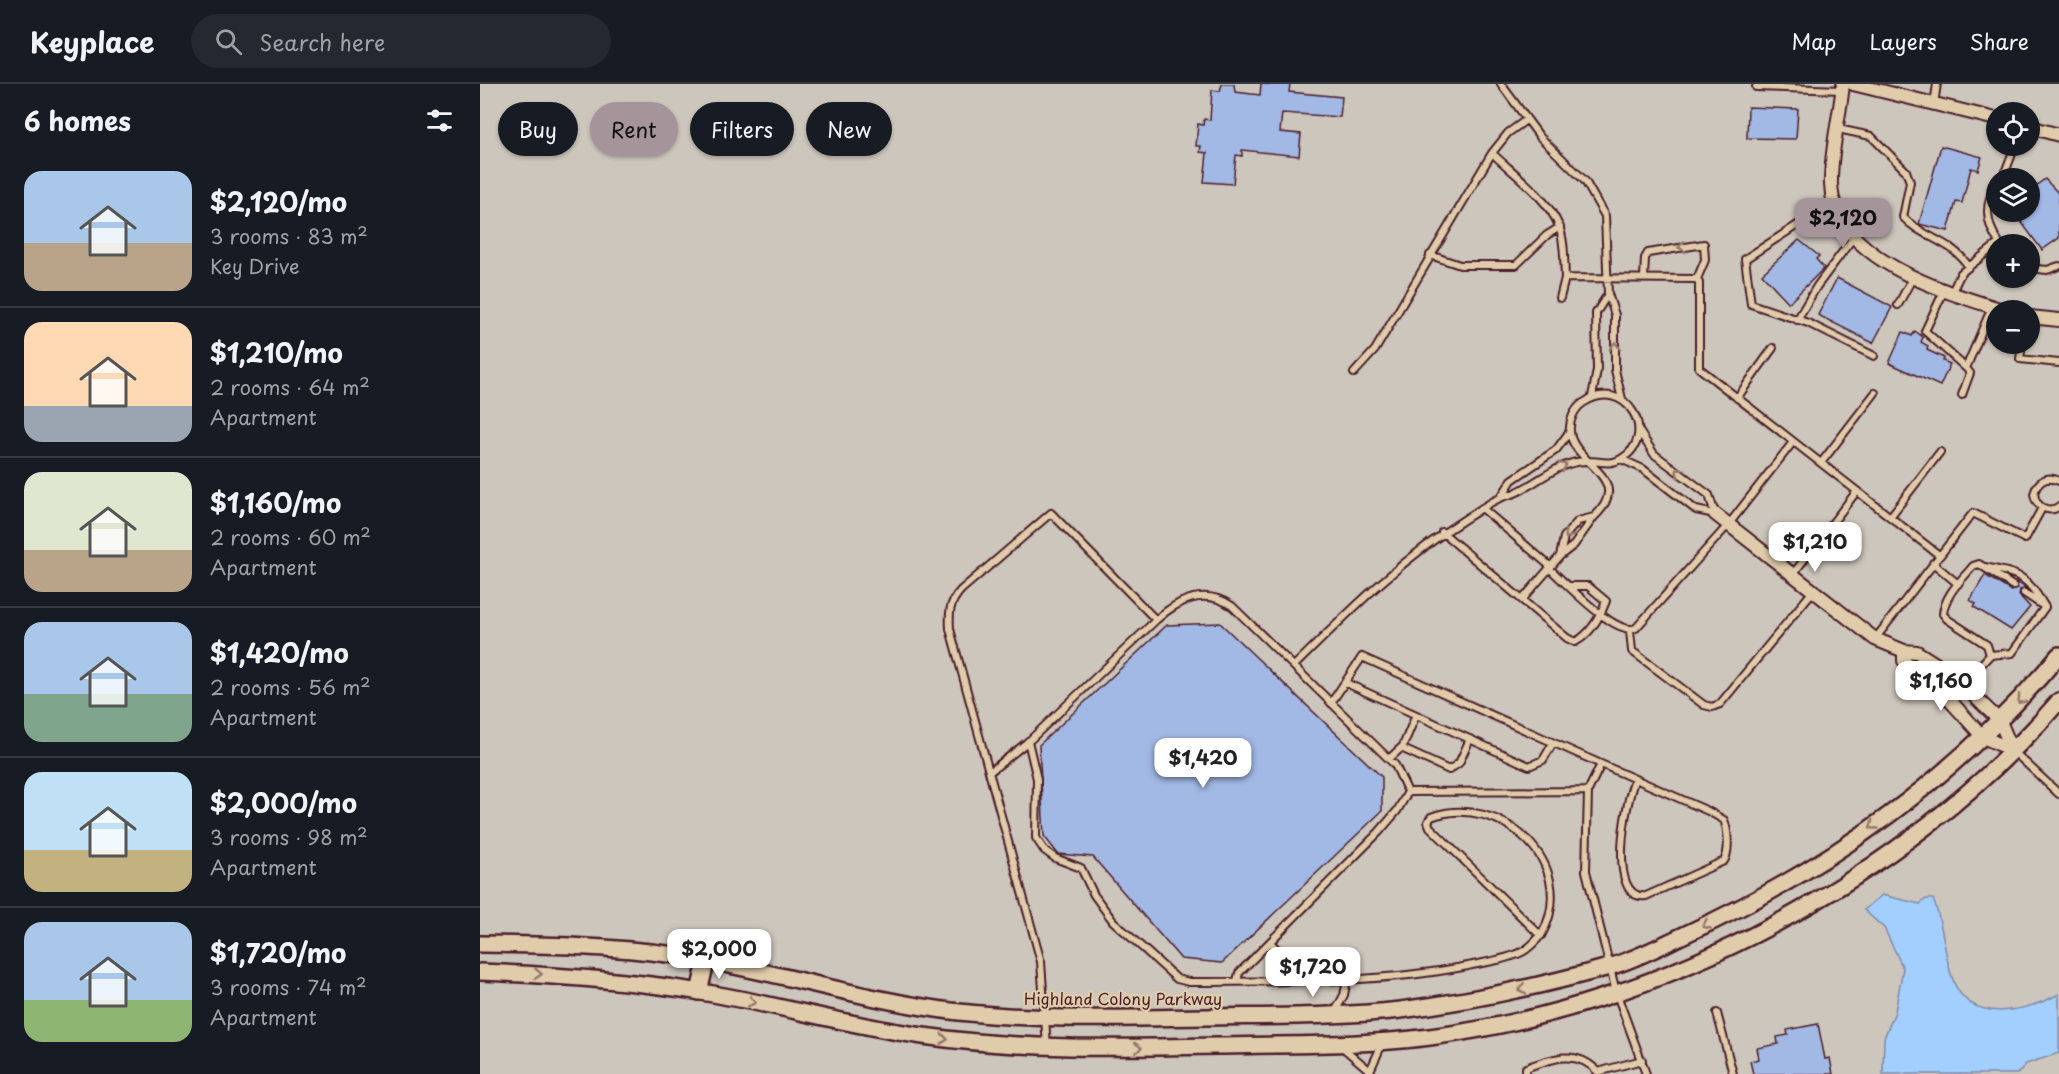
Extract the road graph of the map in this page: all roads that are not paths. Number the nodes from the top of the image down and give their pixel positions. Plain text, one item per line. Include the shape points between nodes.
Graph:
1 (1501, 84) edge
2 (1937, 84) edge
3 (1846, 86) edge
4 (1756, 87) dead end
5 (1934, 104) junction
6 (1986, 117) edge
7 (1526, 120) junction
8 (1838, 129) junction
9 (2040, 130) edge
10 (2059, 135) edge
11 (1492, 153) junction
12 (1834, 207) junction
13 (1560, 227) junction
14 (1853, 238) junction
15 (1986, 254) edge
16 (1430, 255) junction
17 (1968, 266) junction
18 (2059, 266) edge
19 (2040, 269) edge
20 (1914, 276) junction
21 (1565, 278) junction
22 (1607, 278) junction
23 (1644, 278) junction
24 (1696, 279) junction
25 (1947, 293) junction
26 (1608, 294) junction
27 (1560, 298) dead end
28 (1898, 305) dead end
29 (1986, 305) edge
30 (2040, 318) edge
31 (1797, 320) junction
32 (2059, 320) edge
33 (1986, 330) edge
34 (1773, 348) dead end
35 (2021, 354) edge
36 (1874, 356) dead end
37 (2059, 363) edge
38 (1966, 368) junction
39 (1354, 373) dead end
40 (1875, 393) dead end
41 (1962, 395) dead end
42 (1592, 397) junction
43 (1737, 398) junction
44 (1622, 399) junction
45 (1570, 431) junction
46 (1639, 431) junction
47 (1793, 442) junction
48 (1940, 452) dead end
49 (1622, 459) junction
50 (1590, 460) junction
51 (1821, 463) junction
52 (2059, 480) edge
53 (1857, 491) junction
54 (1500, 497) junction
55 (2059, 507) edge
56 (1482, 508) junction
57 (2042, 508) junction
58 (1715, 513) junction
59 (1594, 517) junction
60 (1890, 517) junction
61 (1729, 524) junction
62 (1442, 532) junction
63 (1939, 555) junction
64 (1560, 556) junction
65 (1933, 564) junction
66 (1985, 567) junction
67 (1550, 568) junction
68 (1793, 574) junction
69 (1958, 584) junction
70 (1569, 586) junction
71 (2013, 586) dead end
72 (1814, 591) junction
73 (2024, 593) dead end
74 (1522, 600) junction
75 (2045, 607) junction
76 (1601, 614) junction
77 (1156, 620) junction
78 (1630, 631) junction
79 (1875, 639) junction
80 (1904, 651) junction
81 (2059, 655) edge
82 (1990, 656) junction
83 (1294, 666) junction
84 (1346, 683) junction
85 (1968, 690) junction
86 (2059, 701) edge
87 (1331, 703) junction
88 (1416, 715) junction
89 (2000, 722) junction
90 (1983, 737) junction
91 (1470, 739) junction
92 (1028, 741) junction
93 (1553, 743) junction
94 (1401, 748) junction
95 (2012, 750) junction
96 (1389, 759) junction
97 (1600, 764) junction
98 (991, 771) junction
99 (1635, 779) junction
100 (1588, 791) junction
101 (1408, 792) junction
102 (2059, 794) edge
103 (1541, 936) junction
104 (1270, 942) junction
105 (480, 944) edge
106 (706, 962) junction
107 (1610, 966) junction
108 (480, 972) edge
109 (1347, 980) junction
110 (1237, 981) junction
111 (1297, 981) junction
112 (699, 992) junction
113 (1616, 992) junction
114 (1717, 1013) dead end
115 (1326, 1015) junction
116 (1047, 1019) junction
117 (1384, 1040) junction
118 (1338, 1044) junction
119 (1047, 1047) junction
120 (1642, 1059) junction
121 (1369, 1072) edge
122 (1598, 1073) edge
123 (1526, 1074) edge
124 (1646, 1074) edge
125 (1733, 1074) edge

1 - 7 lane
2 - 5 lane
3 - 4 lane
3 - 5 street
3 - 8 street
5 - 6 street
7 - 11 lane
7 - 22 lane via 1585,180 1605,216
8 - 12 street via 1831,185
8 - 17 lane via 1871,136 1906,171 1910,182 1903,217 1911,226 1957,250
9 - 10 street
11 - 13 lane via 1552,212
11 - 16 lane
12 - 14 street
12 - 31 lane via 1745,259 1751,304
13 - 16 lane via 1516,266 1460,265
13 - 21 lane
14 - 20 street
14 - 31 lane
15 - 17 lane
16 - 39 lane via 1375,350
17 - 25 lane
18 - 19 lane
20 - 25 street
20 - 28 lane
21 - 22 lane
21 - 27 lane
22 - 23 lane
22 - 26 lane
23 - 24 lane
24 -> 23 lane via 1705,260 1704,244 1648,253
24 - 43 lane via 1698,368
25 - 29 street
25 - 38 lane via 1925,331
26 - 42 lane via 1596,313 1597,370
44 -> 26 lane via 1615,370 1615,315
30 - 32 street
31 - 36 lane
33 - 38 lane
34 - 43 lane
35 - 37 lane via 2020,359
38 - 41 lane via 1970,374
40 - 51 lane
42 - 44 lane via 1609,395
42 - 45 lane via 1579,405
43 - 47 lane
44 - 46 lane via 1635,414
45 - 50 lane via 1578,451
45 - 54 lane via 1556,450 1512,480
46 - 49 lane via 1634,447
58 -> 46 lane via 1709,495 1654,454
47 - 51 lane
47 - 61 lane
48 - 60 lane
49 - 50 lane via 1606,463
49 - 58 lane via 1643,469 1696,510
54 -> 50 lane via 1516,493 1568,462
50 - 59 lane via 1607,489 1602,510
51 - 53 lane
52 - 57 lane via 2044,479 2035,488 2035,500
53 - 60 lane
53 - 68 lane
54 - 56 lane
55 - 57 lane
56 - 62 lane
56 - 67 lane
57 - 63 lane via 2025,539 1973,513
58 - 61 street
59 - 64 lane
59 -> 64 lane via 1578,521 1564,537
60 - 63 lane
61 - 68 street
61 - 78 lane
62 - 74 lane
62 - 83 lane via 1381,581
63 - 65 lane
64 - 67 lane
65 - 69 lane
65 - 79 lane
66 - 69 lane via 1973,566
66 - 71 lane
66 - 75 lane via 2017,574 2032,584
67 - 70 lane
67 - 74 lane
68 - 72 street
69 - 82 lane via 1947,598 1943,614 1987,645
70 - 76 lane
70 - 76 lane via 1588,586 1603,598 1606,602
72 - 78 lane via 1720,704 1712,707 1632,651
72 - 79 street
73 - 75 lane
74 - 76 lane via 1575,642 1584,638
75 - 82 lane via 2012,653
76 - 78 lane via 1615,626
77 - 83 lane via 1187,598 1224,601
77 - 92 lane
77 - 98 lane via 1051,513 961,590 952,600 950,630
79 - 80 street
80 - 85 street via 1917,652
80 - 90 street via 1904,661 1945,695
81 -> 89 street, Highland Colony Parkway
82 - 85 lane via 1977,669
83 - 87 lane
84 - 87 lane
84 - 88 lane
84 - 93 lane via 1362,657
85 - 89 street
86 - 95 street
87 - 96 lane
88 - 91 lane
88 - 94 lane
89 - 90 street, Highland Colony Parkway
89 - 95 street
90 - 95 street
90 -> 107 street, Highland Colony Parkway via 1911,799 1825,861 1719,919
91 - 93 lane via 1529,765 1543,760
91 - 94 lane via 1454,769 1443,768
92 - 98 lane
92 - 110 lane via 1037,779 1035,831 1044,850 1081,868 1113,921 1172,976 1189,982
93 - 97 lane
94 - 96 lane
95 - 102 lane
95 - 113 street via 1914,835 1843,886 1694,964
96 - 101 lane
97 - 99 lane
97 - 100 lane
98 - 116 lane via 1041,963
99 - 99 lane via 1623,831 1625,880 1630,892 1646,896 1724,861 1724,820
100 - 101 lane
100 - 107 lane via 1586,871
101 - 104 lane via 1378,833
103 - 103 lane via 1549,917 1551,895 1545,862 1534,844 1489,817 1461,812 1431,817 1430,827
103 - 109 lane via 1522,952 1502,958 1444,971
104 - 110 lane via 1239,973
104 - 111 lane via 1292,965
105 - 106 street, Highland Colony Parkway via 585,947
106 - 112 street
106 - 116 street, Highland Colony Parkway via 901,1003
107 - 113 lane
107 -> 115 street, Highland Colony Parkway via 1516,991 1400,1010
108 -> 112 street via 586,976
109 - 111 lane
109 - 115 lane via 1340,1004 1335,1012
110 - 111 lane
112 -> 119 street via 920,1036
113 - 117 street via 1525,1018 1431,1036
113 - 120 lane
114 - 125 lane
115 - 116 street, Highland Colony Parkway
116 - 119 lane
117 - 118 street
117 - 121 lane
119 -> 118 street
118 - 121 lane
120 - 122 lane
120 - 124 lane
122 - 123 lane via 1588,1061 1577,1057 1534,1065 1526,1068

